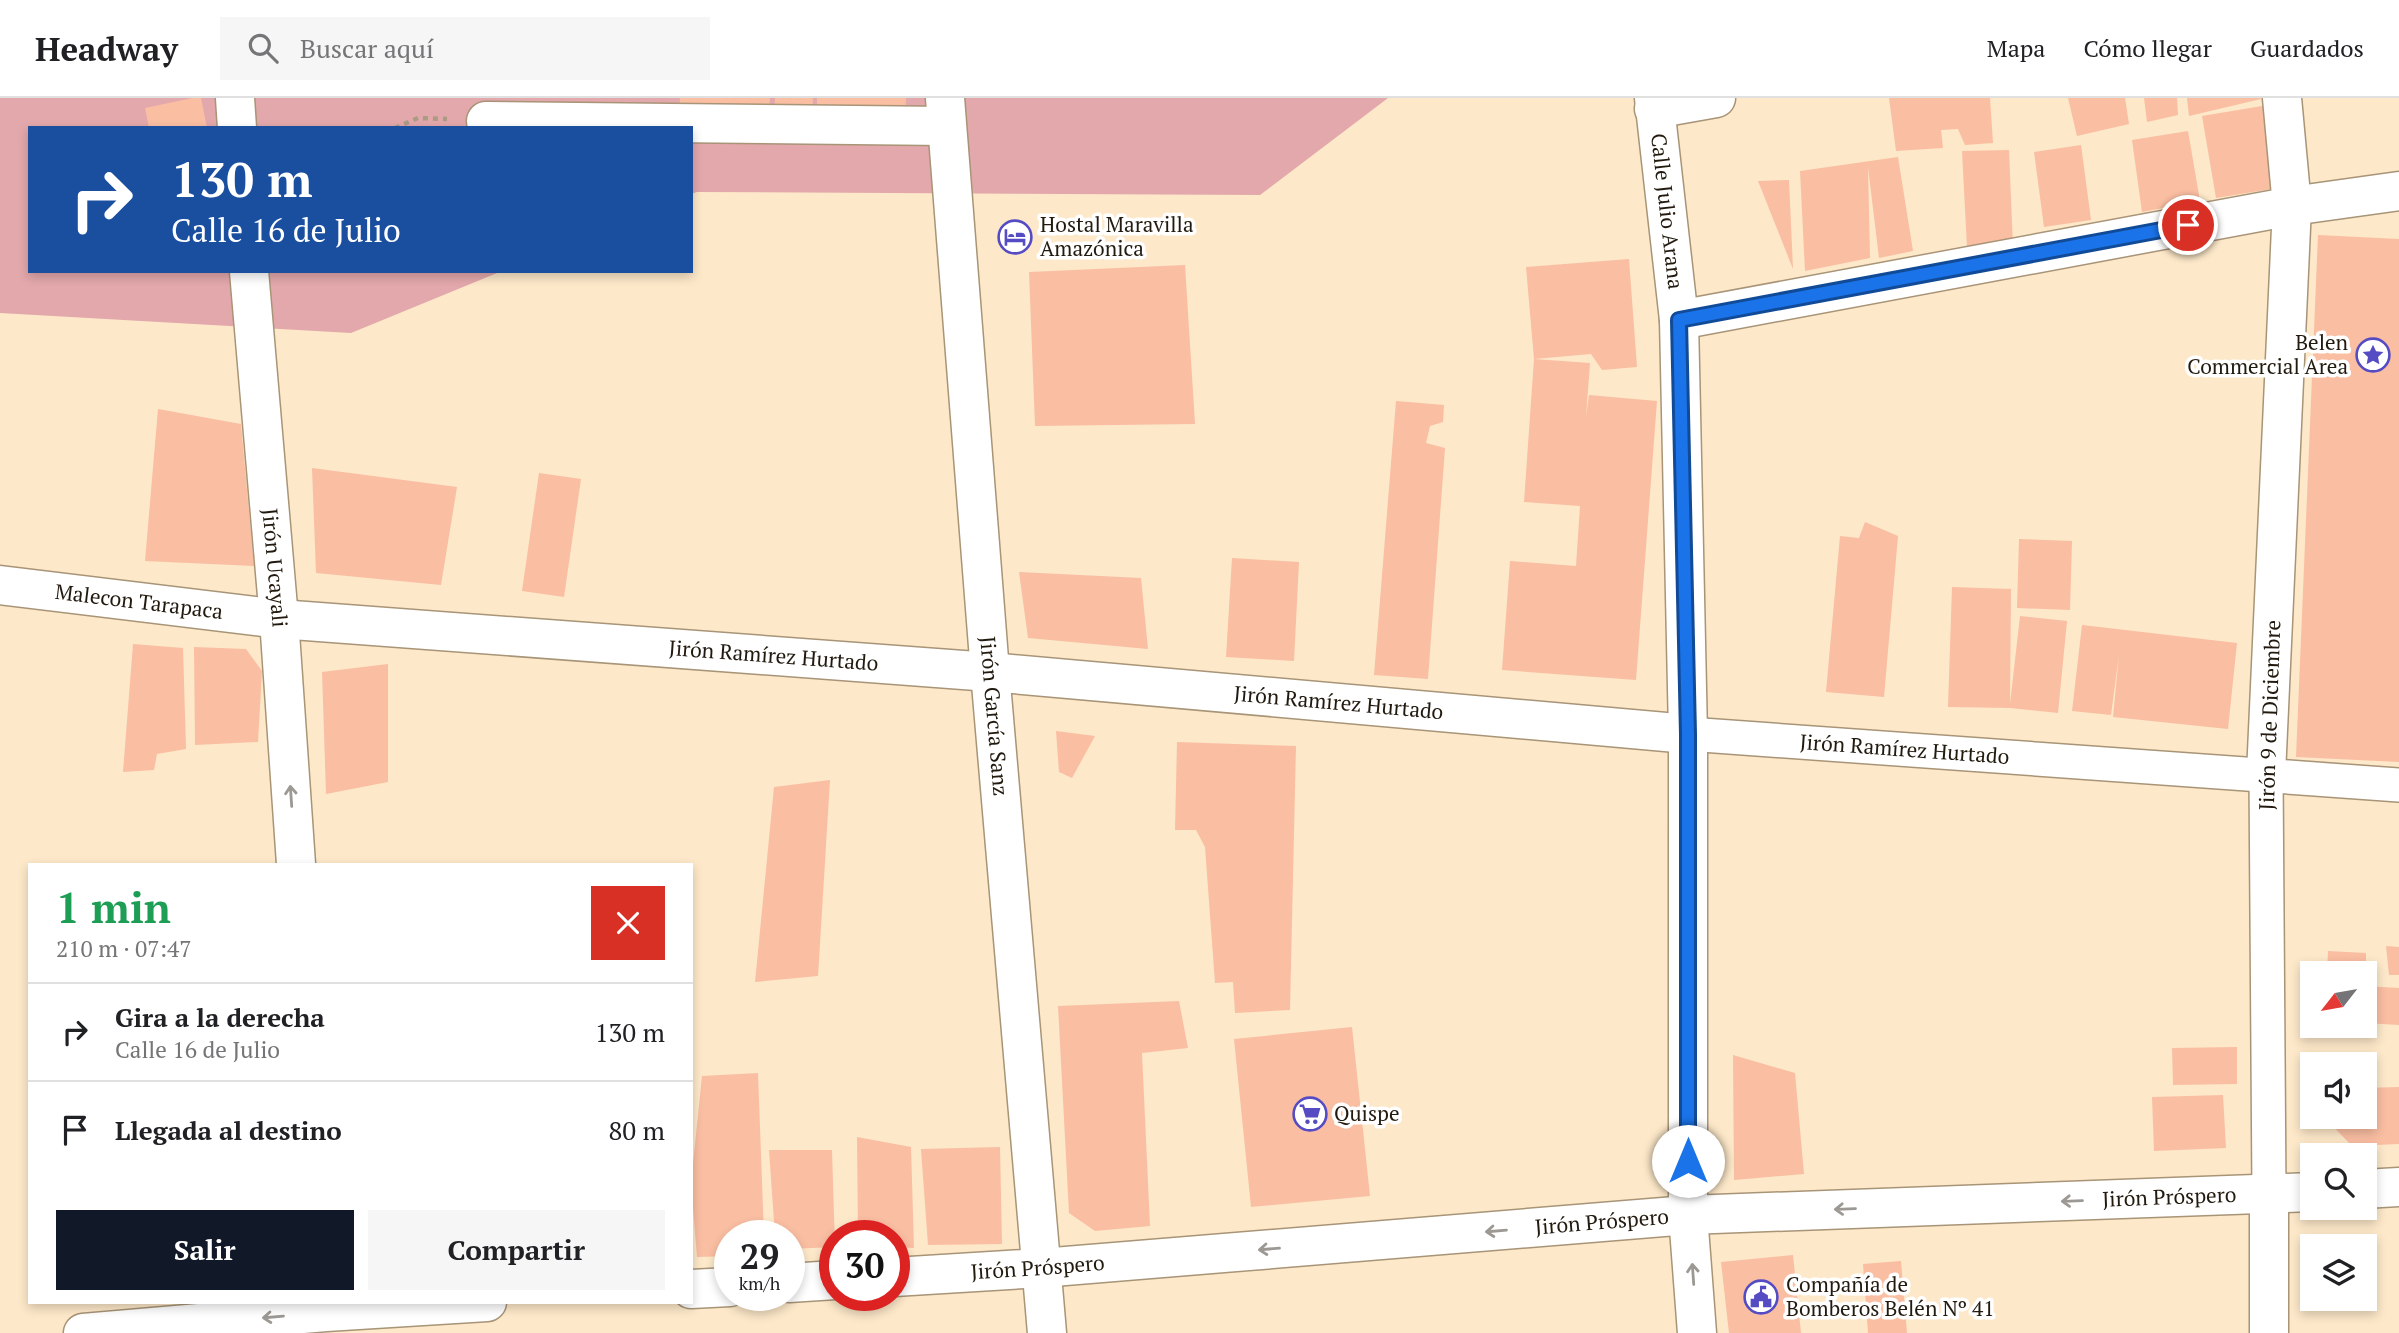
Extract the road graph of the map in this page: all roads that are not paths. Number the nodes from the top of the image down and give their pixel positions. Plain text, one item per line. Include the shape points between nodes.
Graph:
1 (235, 98) edge
2 (1716, 98) edge
3 (2283, 98) edge
4 (1654, 103) edge
5 (946, 112) edge
6 (486, 121) road end
7 (237, 126) edge
8 (2399, 191) edge
9 (2292, 205) junction
10 (249, 273) edge
11 (1679, 320) junction
12 (0, 586) edge
13 (279, 619) junction
14 (990, 672) junction
15 (1688, 734) junction
16 (2266, 774) junction
17 (2399, 785) edge
18 (296, 863) edge
19 (2399, 1187) edge
20 (2377, 1188) edge
21 (2300, 1193) edge
22 (2269, 1194) junction
23 (1688, 1215) junction
24 (1041, 1268) junction
25 (910, 1276) edge
26 (714, 1288) edge
27 (693, 1289) edge
28 (464, 1304) edge
29 (326, 1316) edge
30 (83, 1333) edge
31 (1047, 1333) edge
32 (1697, 1333) edge
33 (2269, 1333) edge

1 - 7 street
2 - 4 street
3 - 9 street, Jirón 9 de Diciembre
4 - 11 street, Calle Julio Arana
5 - 6 street
5 - 14 street, Jirón García Sanz
8 - 9 street
9 - 11 street
9 - 16 street, Jirón 9 de Diciembre
10 - 13 street, Jirón Ucayali
11 - 15 street, Calle Julio Arana
12 - 13 street, Malecon Tarapaca
13 - 14 street, Jirón Ramírez Hurtado
18 -> 13 street, Jirón Ucayali
14 - 15 street, Jirón Ramírez Hurtado
14 - 24 street, Jirón García Sanz
15 - 16 street, Jirón Ramírez Hurtado
15 - 23 street, Calle Julio Arana
16 - 17 street, Jirón Ramírez Hurtado
16 - 22 street, Jirón 9 de Diciembre
19 - 20 street
21 - 22 street, Jirón Próspero
22 -> 23 street, Jirón Próspero
22 - 33 street, Jirón 9 de Diciembre
23 -> 24 street, Jirón Próspero
32 -> 23 street, Calle Julio Arana
24 - 25 street, Jirón Próspero
24 - 31 street, Jirón García Sanz
26 - 27 street
28 - 29 street
29 -> 30 street

